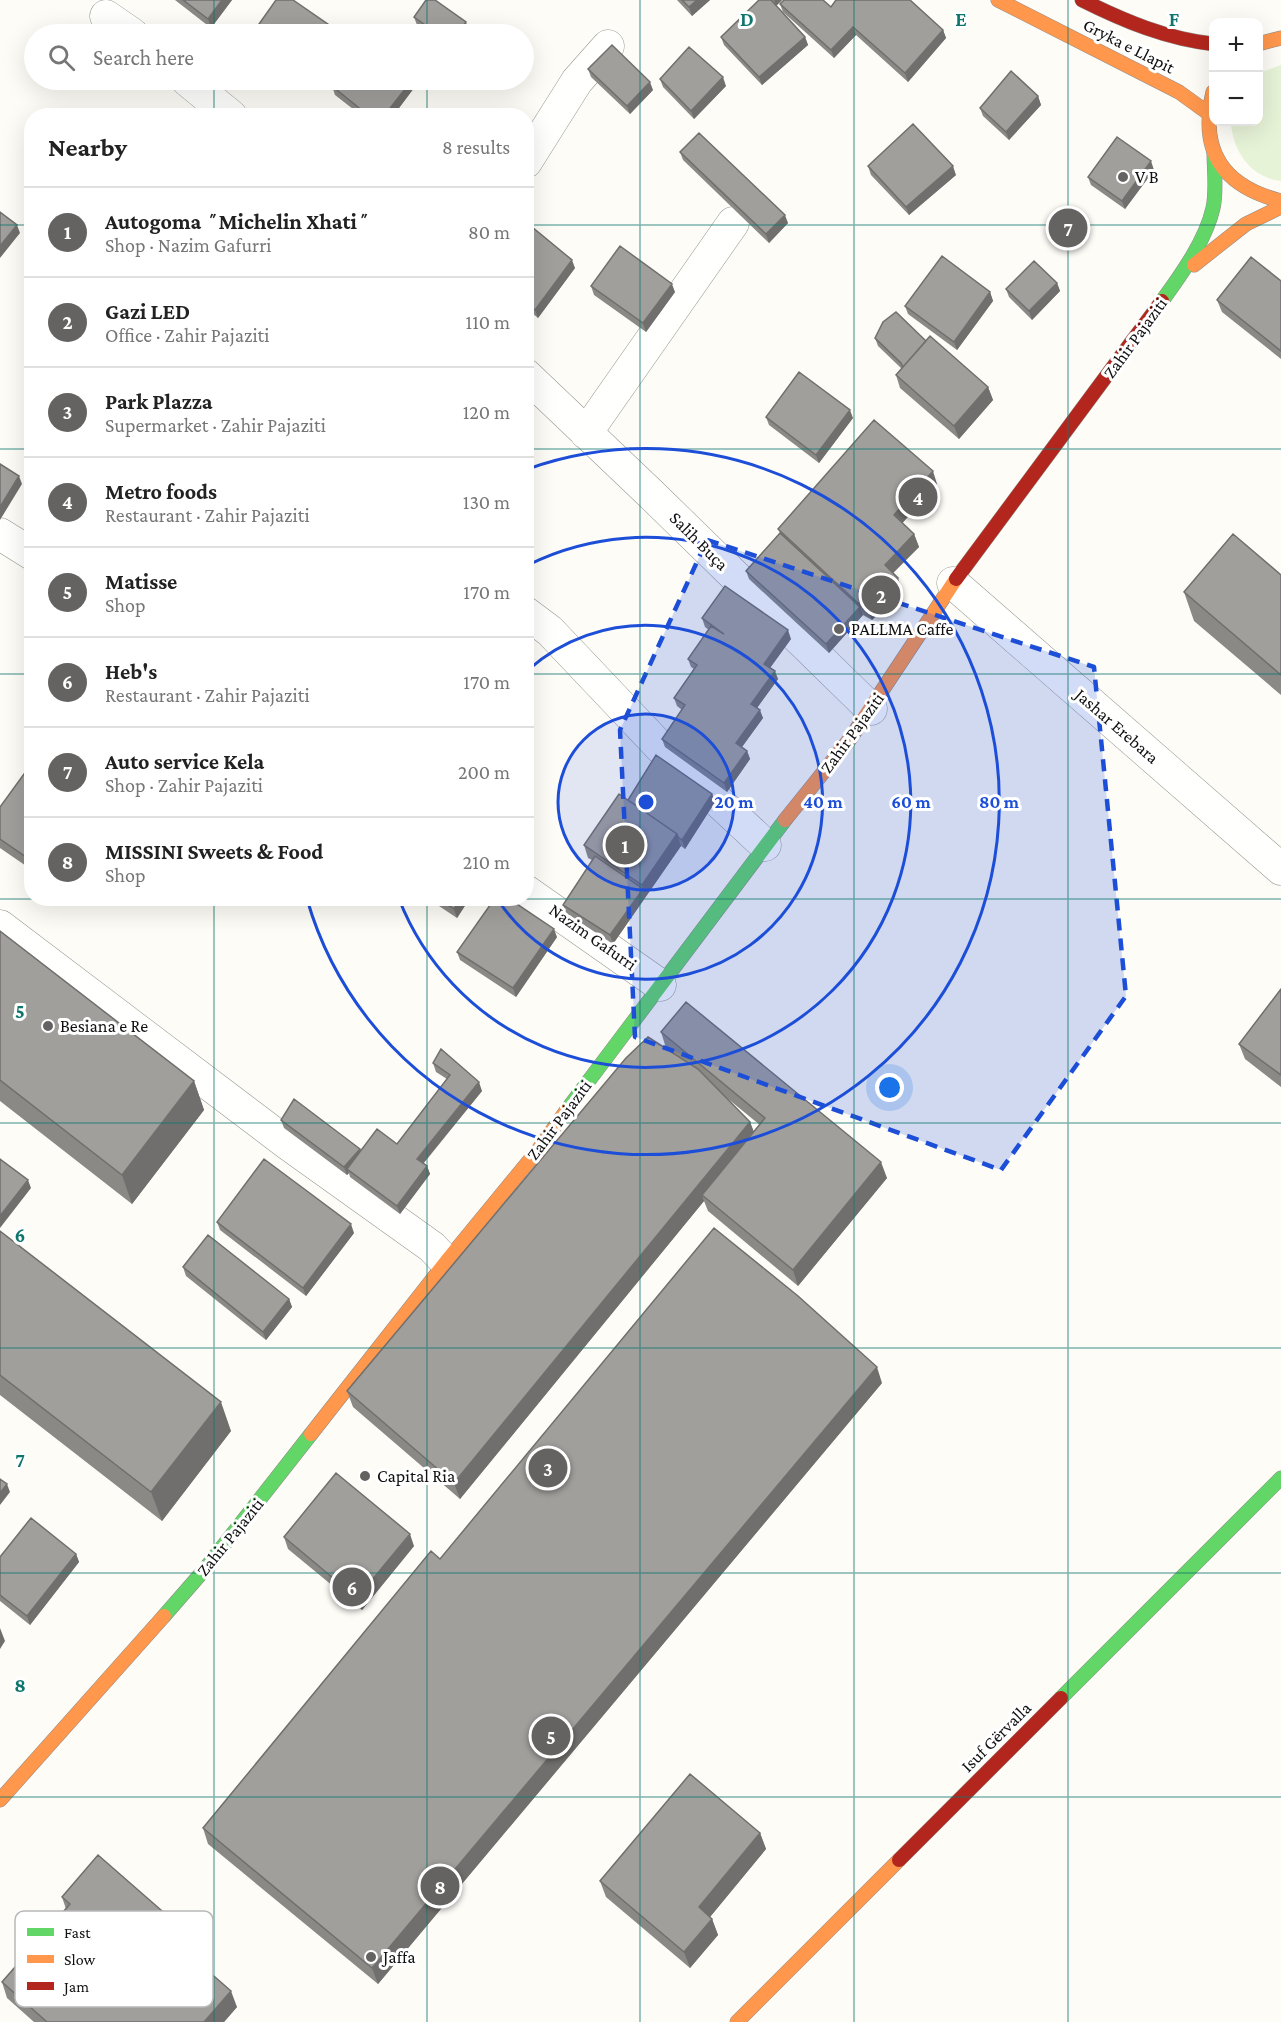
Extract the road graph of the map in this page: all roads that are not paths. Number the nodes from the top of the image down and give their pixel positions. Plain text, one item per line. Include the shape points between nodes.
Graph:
1 (998, 0) edge
2 (1082, 0) edge
3 (1281, 39) edge
4 (1263, 42) edge
5 (1209, 43) edge
6 (608, 46) edge
7 (199, 90) edge
8 (221, 108) edge
9 (1209, 109) edge
10 (1208, 113) junction
11 (534, 149) edge
12 (1214, 152) junction
13 (1281, 201) edge
14 (1281, 207) edge
15 (733, 223) dead end
16 (1179, 278) junction
17 (534, 383) edge
18 (586, 433) junction
19 (0, 534) edge
20 (24, 549) edge
21 (953, 583) junction
22 (534, 618) edge
23 (871, 709) junction
24 (765, 845) junction
25 (1281, 869) edge
26 (534, 897) edge
27 (0, 926) edge
28 (660, 984) junction
29 (446, 1262) junction
30 (1281, 1478) edge
31 (0, 1800) edge
32 (737, 2022) edge

1 - 10 main road, Gryka e Llapit via 1179,92
2 - 5 main road, Gryka e Llapit via 1162,33
3 - 4 main road
6 - 11 street via 577,81
7 - 8 street
9 - 10 main road
10 - 12 main road via 1208,133
12 - 13 main road via 1241,186
12 - 16 main road, Zahir Pajaziti via 1214,206
14 - 16 main road, Zahir Pajaziti via 1221,241
15 - 18 street
16 - 21 main road, Zahir Pajaziti
17 - 18 street, Salih Buça
18 - 23 street, Salih Buça
19 - 20 street
21 - 23 main road, Zahir Pajaziti
21 - 25 street, Jashar Erebara
22 - 24 street via 660,747
23 - 24 main road, Zahir Pajaziti
24 - 28 main road, Zahir Pajaziti
26 - 28 street, Nazim Gafurri
27 - 29 street via 288,1144 432,1247
28 - 29 main road, Zahir Pajaziti via 538,1150
29 - 31 main road, Zahir Pajaziti via 205,1569
30 - 32 main road, Isuf Gërvalla

